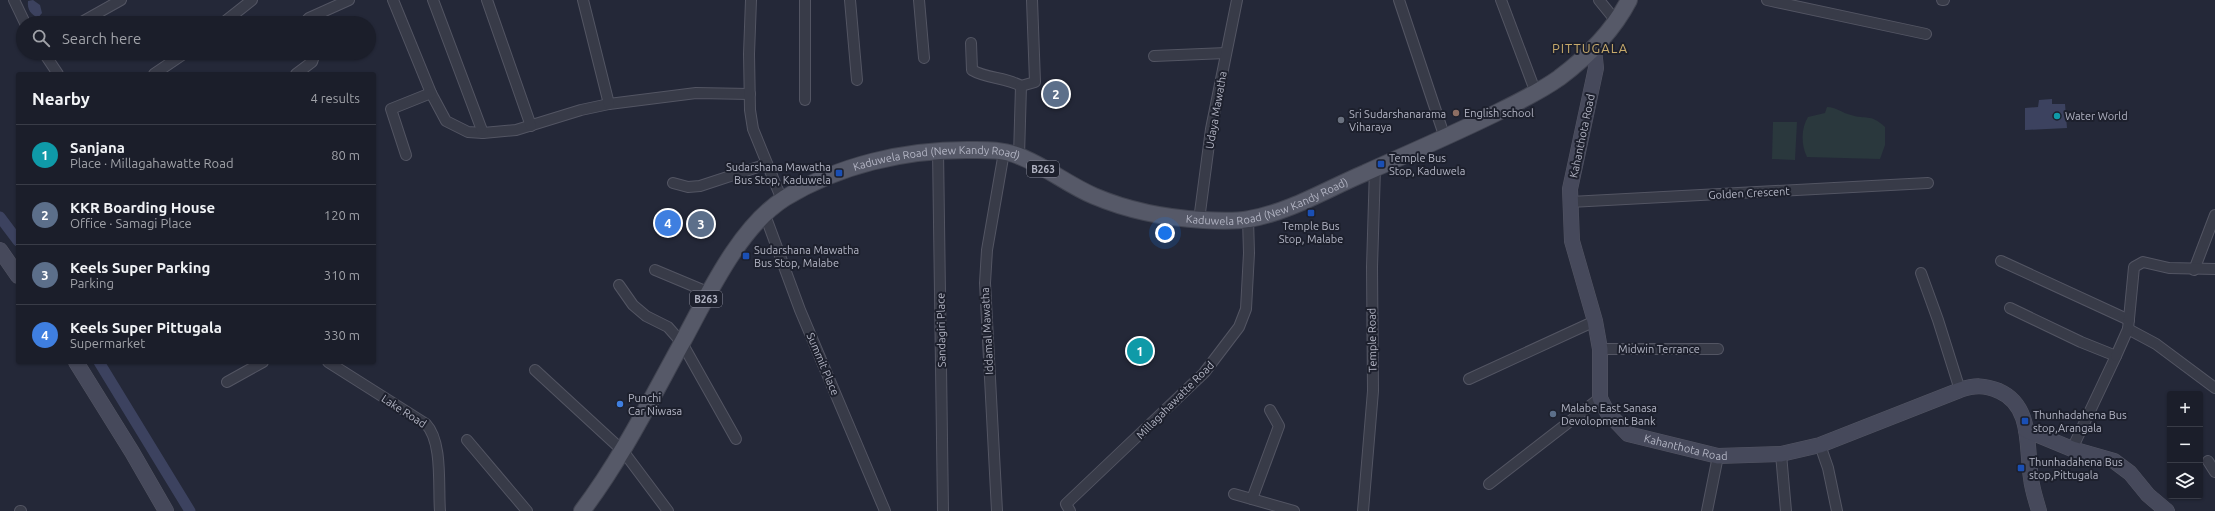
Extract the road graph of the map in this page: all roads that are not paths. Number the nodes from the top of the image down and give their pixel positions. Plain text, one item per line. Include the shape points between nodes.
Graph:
1 (14, 0) edge
2 (122, 0) edge
3 (252, 0) edge
4 (349, 0) edge
5 (393, 0) edge
6 (433, 0) edge
7 (488, 0) edge
8 (583, 0) edge
9 (751, 0) edge
10 (805, 0) edge
11 (850, 0) edge
12 (919, 0) edge
13 (1032, 0) edge
14 (1237, 0) edge
15 (1399, 0) edge
16 (1501, 0) edge
17 (1599, 0) edge
18 (1629, 0) edge
19 (1767, 0) edge
20 (22, 16) edge
21 (93, 16) edge
22 (232, 16) edge
23 (314, 16) edge
24 (1616, 21) junction
25 (1926, 34) dead end
26 (970, 44) dead end
27 (1594, 49) junction
28 (1226, 53) junction
29 (1154, 56) dead end
30 (924, 58) dead end
31 (49, 60) edge
32 (175, 60) edge
33 (313, 60) edge
34 (57, 72) edge
35 (157, 72) edge
36 (299, 72) edge
37 (857, 80) dead end
38 (1021, 86) junction
39 (431, 93) junction
40 (1536, 93) junction
41 (750, 94) junction
42 (805, 100) dead end
43 (609, 104) junction
44 (531, 126) junction
45 (483, 133) junction
46 (1445, 138) junction
47 (938, 150) junction
48 (1011, 154) junction
49 (406, 155) dead end
50 (767, 164) junction
51 (1375, 168) junction
52 (673, 183) dead end
53 (1928, 183) dead end
54 (782, 200) junction
55 (1570, 202) junction
56 (765, 214) junction
57 (2215, 215) edge
58 (1248, 219) junction
59 (1199, 220) junction
60 (0, 250) edge
61 (2001, 261) dead end
62 (2215, 269) edge
63 (655, 270) dead end
64 (2194, 270) junction
65 (16, 273) edge
66 (1921, 273) dead end
67 (619, 285) dead end
68 (710, 293) junction
69 (2010, 308) dead end
70 (1595, 321) junction
71 (2129, 324) junction
72 (682, 343) junction
73 (1600, 349) junction
74 (1718, 349) dead end
75 (2116, 356) junction
76 (77, 364) edge
77 (259, 364) edge
78 (331, 364) edge
79 (535, 370) dead end
80 (1469, 380) dead end
81 (227, 382) dead end
82 (2215, 388) edge
83 (1960, 390) junction
84 (1600, 398) junction
85 (1270, 410) dead end
86 (2026, 430) junction
87 (736, 439) dead end
88 (467, 440) dead end
89 (1820, 445) junction
90 (2072, 449) junction
91 (623, 451) junction
92 (1781, 454) junction
93 (1718, 456) junction
94 (2208, 461) dead end
95 (2215, 472) edge
96 (1489, 484) dead end
97 (1234, 494) dead end
98 (1252, 499) junction
99 (166, 511) edge
100 (440, 511) edge
101 (527, 511) edge
102 (582, 511) edge
103 (668, 511) edge
104 (885, 511) edge
105 (943, 511) edge
106 (997, 511) edge
107 (1070, 511) edge
108 (1294, 511) edge
109 (1363, 511) edge
110 (1707, 511) edge
111 (1786, 511) edge
112 (1837, 511) edge
113 (2039, 511) edge
114 (2167, 511) edge

1 - 20 street
2 - 21 street
3 - 22 street
4 - 23 street
5 - 39 street
6 - 45 street
7 - 44 street
8 - 43 street
9 - 41 street
10 - 42 street
11 - 37 street
12 - 30 street
13 - 38 street via 1035,82
14 - 28 street, Udaya Mawatha
15 - 46 street
16 - 40 street
17 - 24 street
18 - 24 main road, Kaduwela Road (New Kandy Road) / B263
19 - 25 street
24 - 27 main road, Kaduwela Road (New Kandy Road) / B263
26 - 38 street via 972,70
27 - 40 main road, Kaduwela Road (New Kandy Road) / B263 via 1562,76
27 - 55 main road, Kahanthota Road via 1596,68 1570,189
28 - 29 street
28 - 59 street, Udaya Mawatha via 1211,129
31 - 34 street
32 - 35 street
33 - 36 street
38 - 48 street, Iddamal Mawatha
39 - 45 street via 446,121 468,132
39 - 49 street via 391,109
40 - 46 main road, Kaduwela Road (New Kandy Road) / B263
41 - 43 street via 696,93
41 - 50 street via 753,129
43 - 44 street
44 - 45 street
46 - 51 main road, Kaduwela Road (New Kandy Road) / B263
47 - 48 main road, Kaduwela Road (New Kandy Road) / B263 via 991,150
47 - 54 main road, Kaduwela Road (New Kandy Road) / B263 via 883,158 803,188
47 - 105 street, Sandagiri Place
48 - 59 main road, Kaduwela Road (New Kandy Road) / B263 via 1095,196 1135,209
48 - 106 street, Iddamal Mawatha via 987,250 985,283
50 - 52 street via 700,186 688,187
50 - 54 street
51 - 58 main road, Kaduwela Road (New Kandy Road) / B263 via 1304,200 1269,214
51 - 109 street, Temple Road via 1372,267 1373,391
53 - 55 street, Golden Crescent
54 - 56 main road, Kaduwela Road (New Kandy Road) / B263
55 - 70 main road, Kahanthota Road via 1572,241
56 - 68 main road, Kaduwela Road (New Kandy Road) / B263 via 738,247
56 - 104 street, Summit Place via 800,310
57 - 64 street
58 - 59 main road, Kaduwela Road (New Kandy Road) / B263
58 - 107 street, Millagahawatte Road via 1246,309 1239,327 1204,373 1066,504
60 - 65 main road
61 - 71 street
62 - 64 street
63 - 68 street
64 - 71 street via 2142,262 2134,267
66 - 83 street
67 - 72 street via 633,305 646,316 668,327
68 - 72 main road, Kaduwela Road (New Kandy Road) / B263
69 - 75 street via 2080,342
70 - 73 main road, Kahanthota Road
70 - 80 street
71 - 75 street
71 - 82 street
72 - 87 street
72 - 91 main road, Kaduwela Road (New Kandy Road) / B263
73 - 74 street, Midwin Terrance
73 - 84 main road, Kahanthota Road
75 - 90 street
76 - 99 main road
77 - 81 street
78 - 100 street, Lake Road via 426,424 432,431
79 - 91 street
83 - 86 main road, Kahanthota Road via 1975,385 1986,386 2007,394 2015,401 2024,416
83 - 89 main road, Kahanthota Road
84 - 93 main road, Kahanthota Road via 1607,412 1628,434
84 - 96 street
85 - 98 street via 1279,426
86 - 90 main road
86 - 113 main road, Kahanthota Road via 2031,479
88 - 101 street
89 - 92 main road, Kahanthota Road
89 - 112 street via 1828,468
90 - 114 main road via 2114,461 2130,473 2148,495
91 - 102 main road, Kaduwela Road (New Kandy Road) / B263
91 - 103 street
92 - 93 main road, Kahanthota Road
92 - 111 street
93 - 110 street
94 - 95 street
97 - 98 street
98 - 108 street

